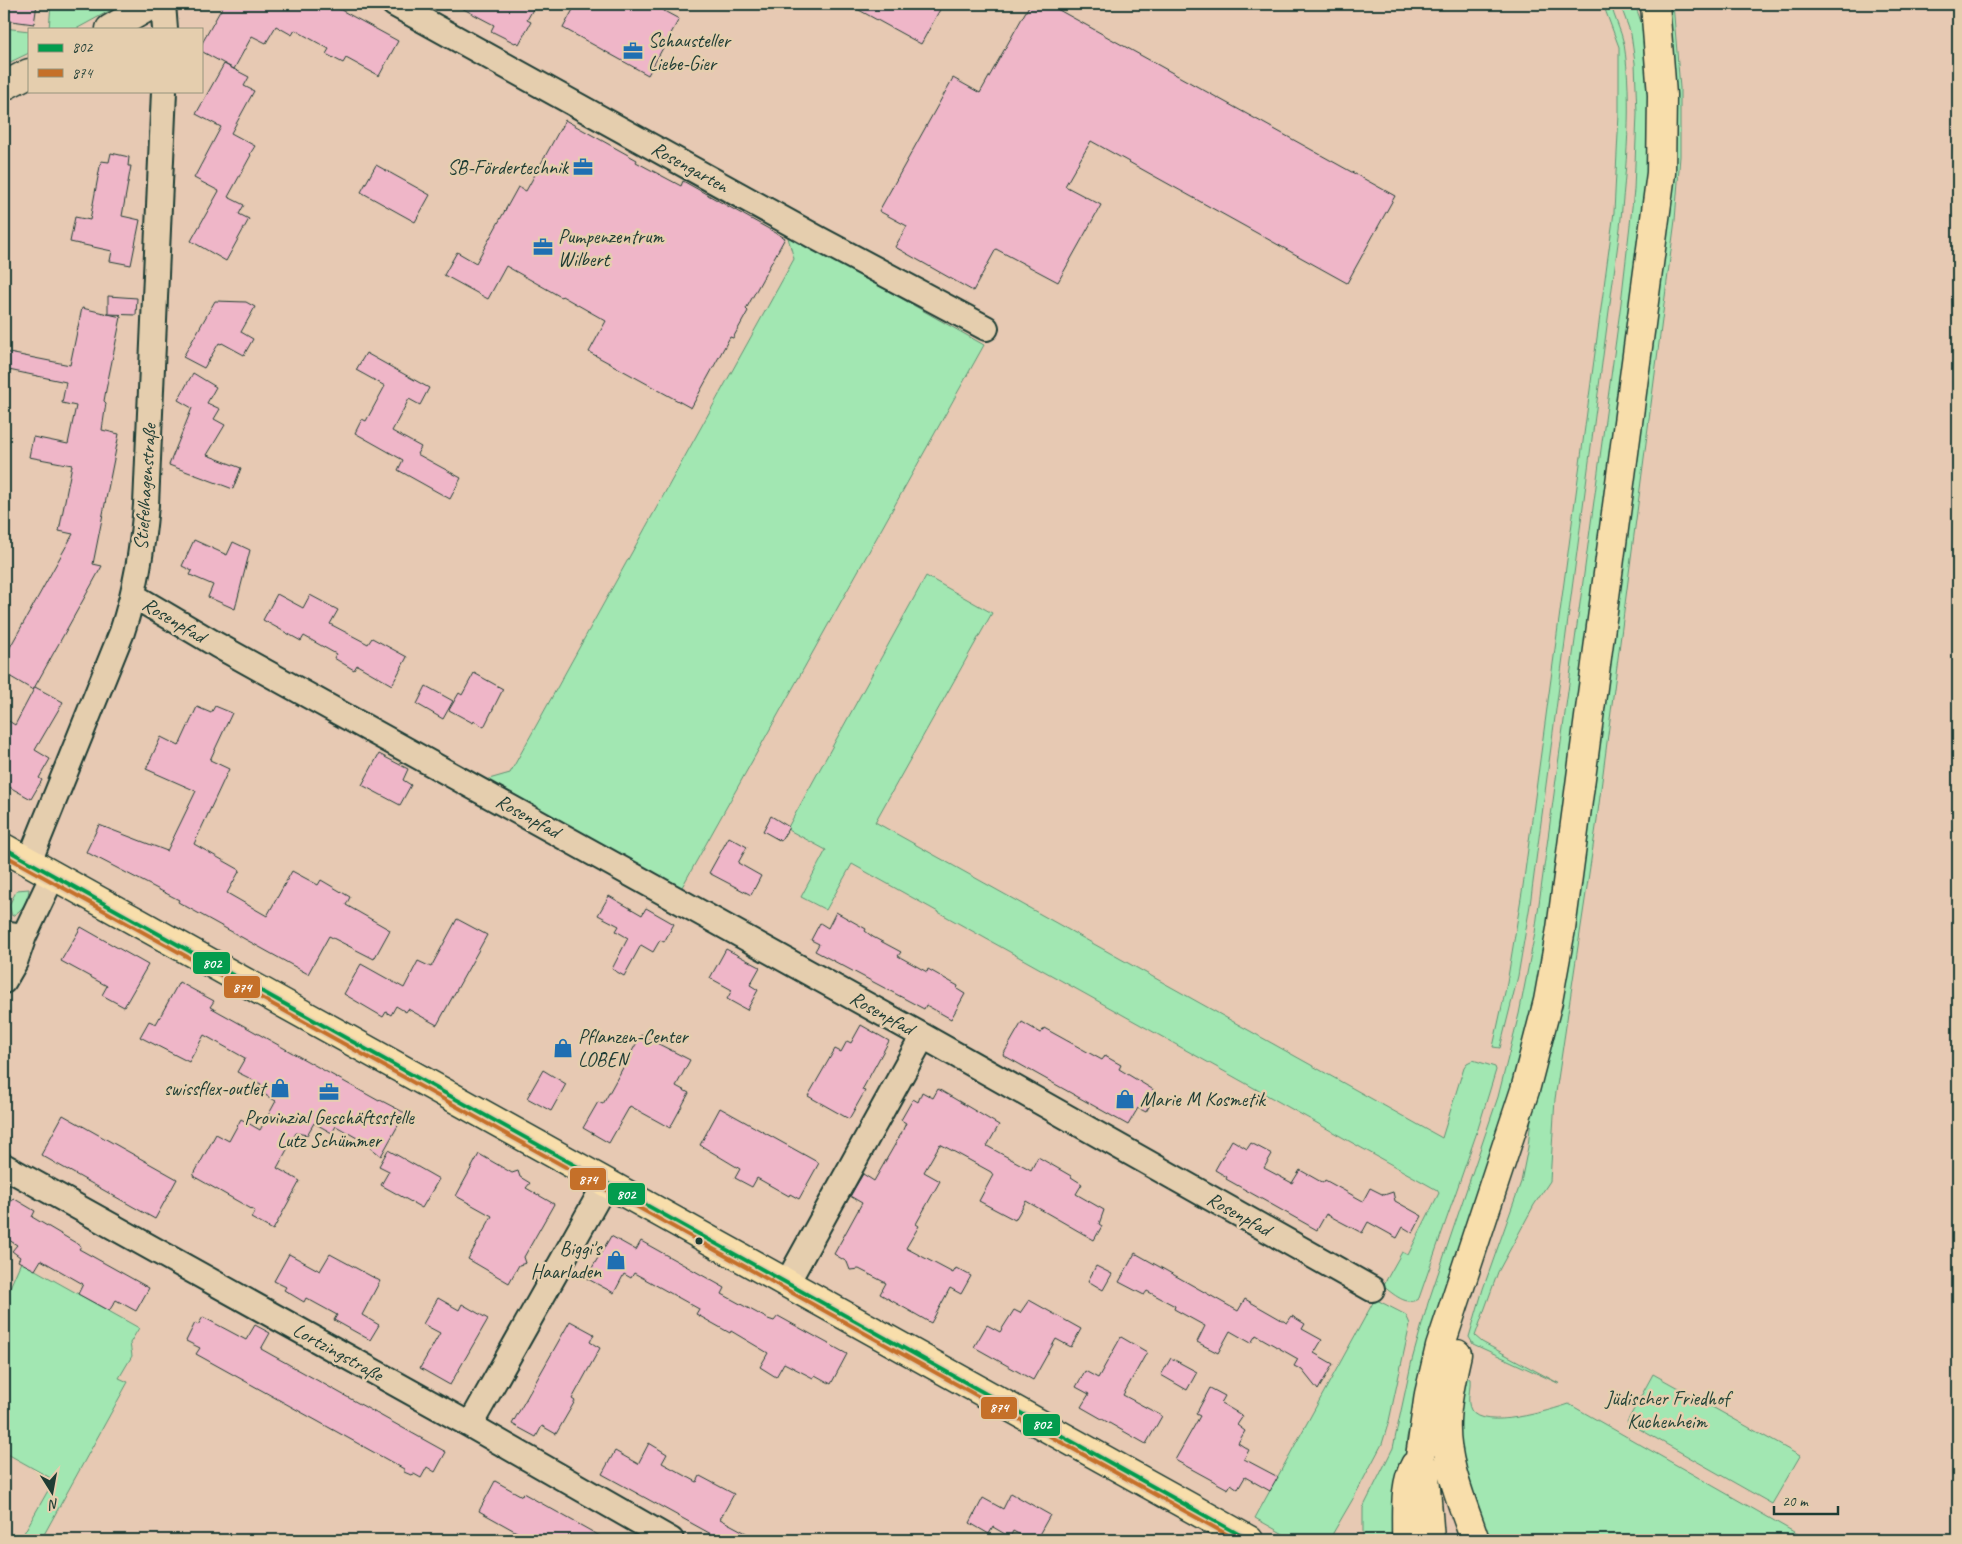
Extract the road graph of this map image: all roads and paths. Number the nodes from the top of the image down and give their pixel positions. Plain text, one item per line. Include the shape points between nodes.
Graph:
1 (153, 4) edge
2 (163, 4) edge
3 (394, 4) edge
4 (1641, 4) edge
5 (1656, 14) edge
6 (112, 28) edge
7 (165, 28) edge
8 (28, 74) edge
9 (4, 86) edge
10 (164, 92) edge
11 (986, 328) dead end
12 (134, 596) junction
13 (4, 848) edge
14 (29, 862) junction
15 (53, 875) junction
16 (14, 934) edge
17 (4, 981) edge
18 (923, 1036) junction
19 (1514, 1126) junction
20 (4, 1166) edge
21 (606, 1183) junction
22 (788, 1283) junction
23 (1372, 1289) dead end
24 (470, 1425) junction
25 (1420, 1457) junction
26 (671, 1540) edge
27 (1248, 1540) edge
28 (1406, 1540) edge
29 (1430, 1540) edge
30 (1475, 1540) edge

1 - 6 street
2 - 7 street
3 - 11 street, Rosengarten
4 - 5 main road
5 - 19 main road via 1662,123 1656,220 1562,929 1548,1000
8 - 9 street
10 - 12 street, Stiefelhagenstraße via 146,505
12 - 14 street, Stiefelhagenstraße
12 - 18 street, Rosenpfad via 233,655
13 - 14 main road
14 - 15 main road
15 - 16 street
15 - 21 main road
16 - 17 street via 15,962
18 - 22 street, Rosenpfad
18 - 23 street, Rosenpfad
19 - 25 main road via 1440,1347 1420,1443
19 - 30 main road via 1521,1153 1519,1171 1460,1341 1450,1381 1446,1421 1449,1454
20 - 24 street, Lortzingstraße
21 - 22 main road
21 - 24 street
22 - 27 main road
24 - 26 street, Lortzingstraße
25 - 28 main road via 1410,1474
25 - 29 main road via 1425,1475

